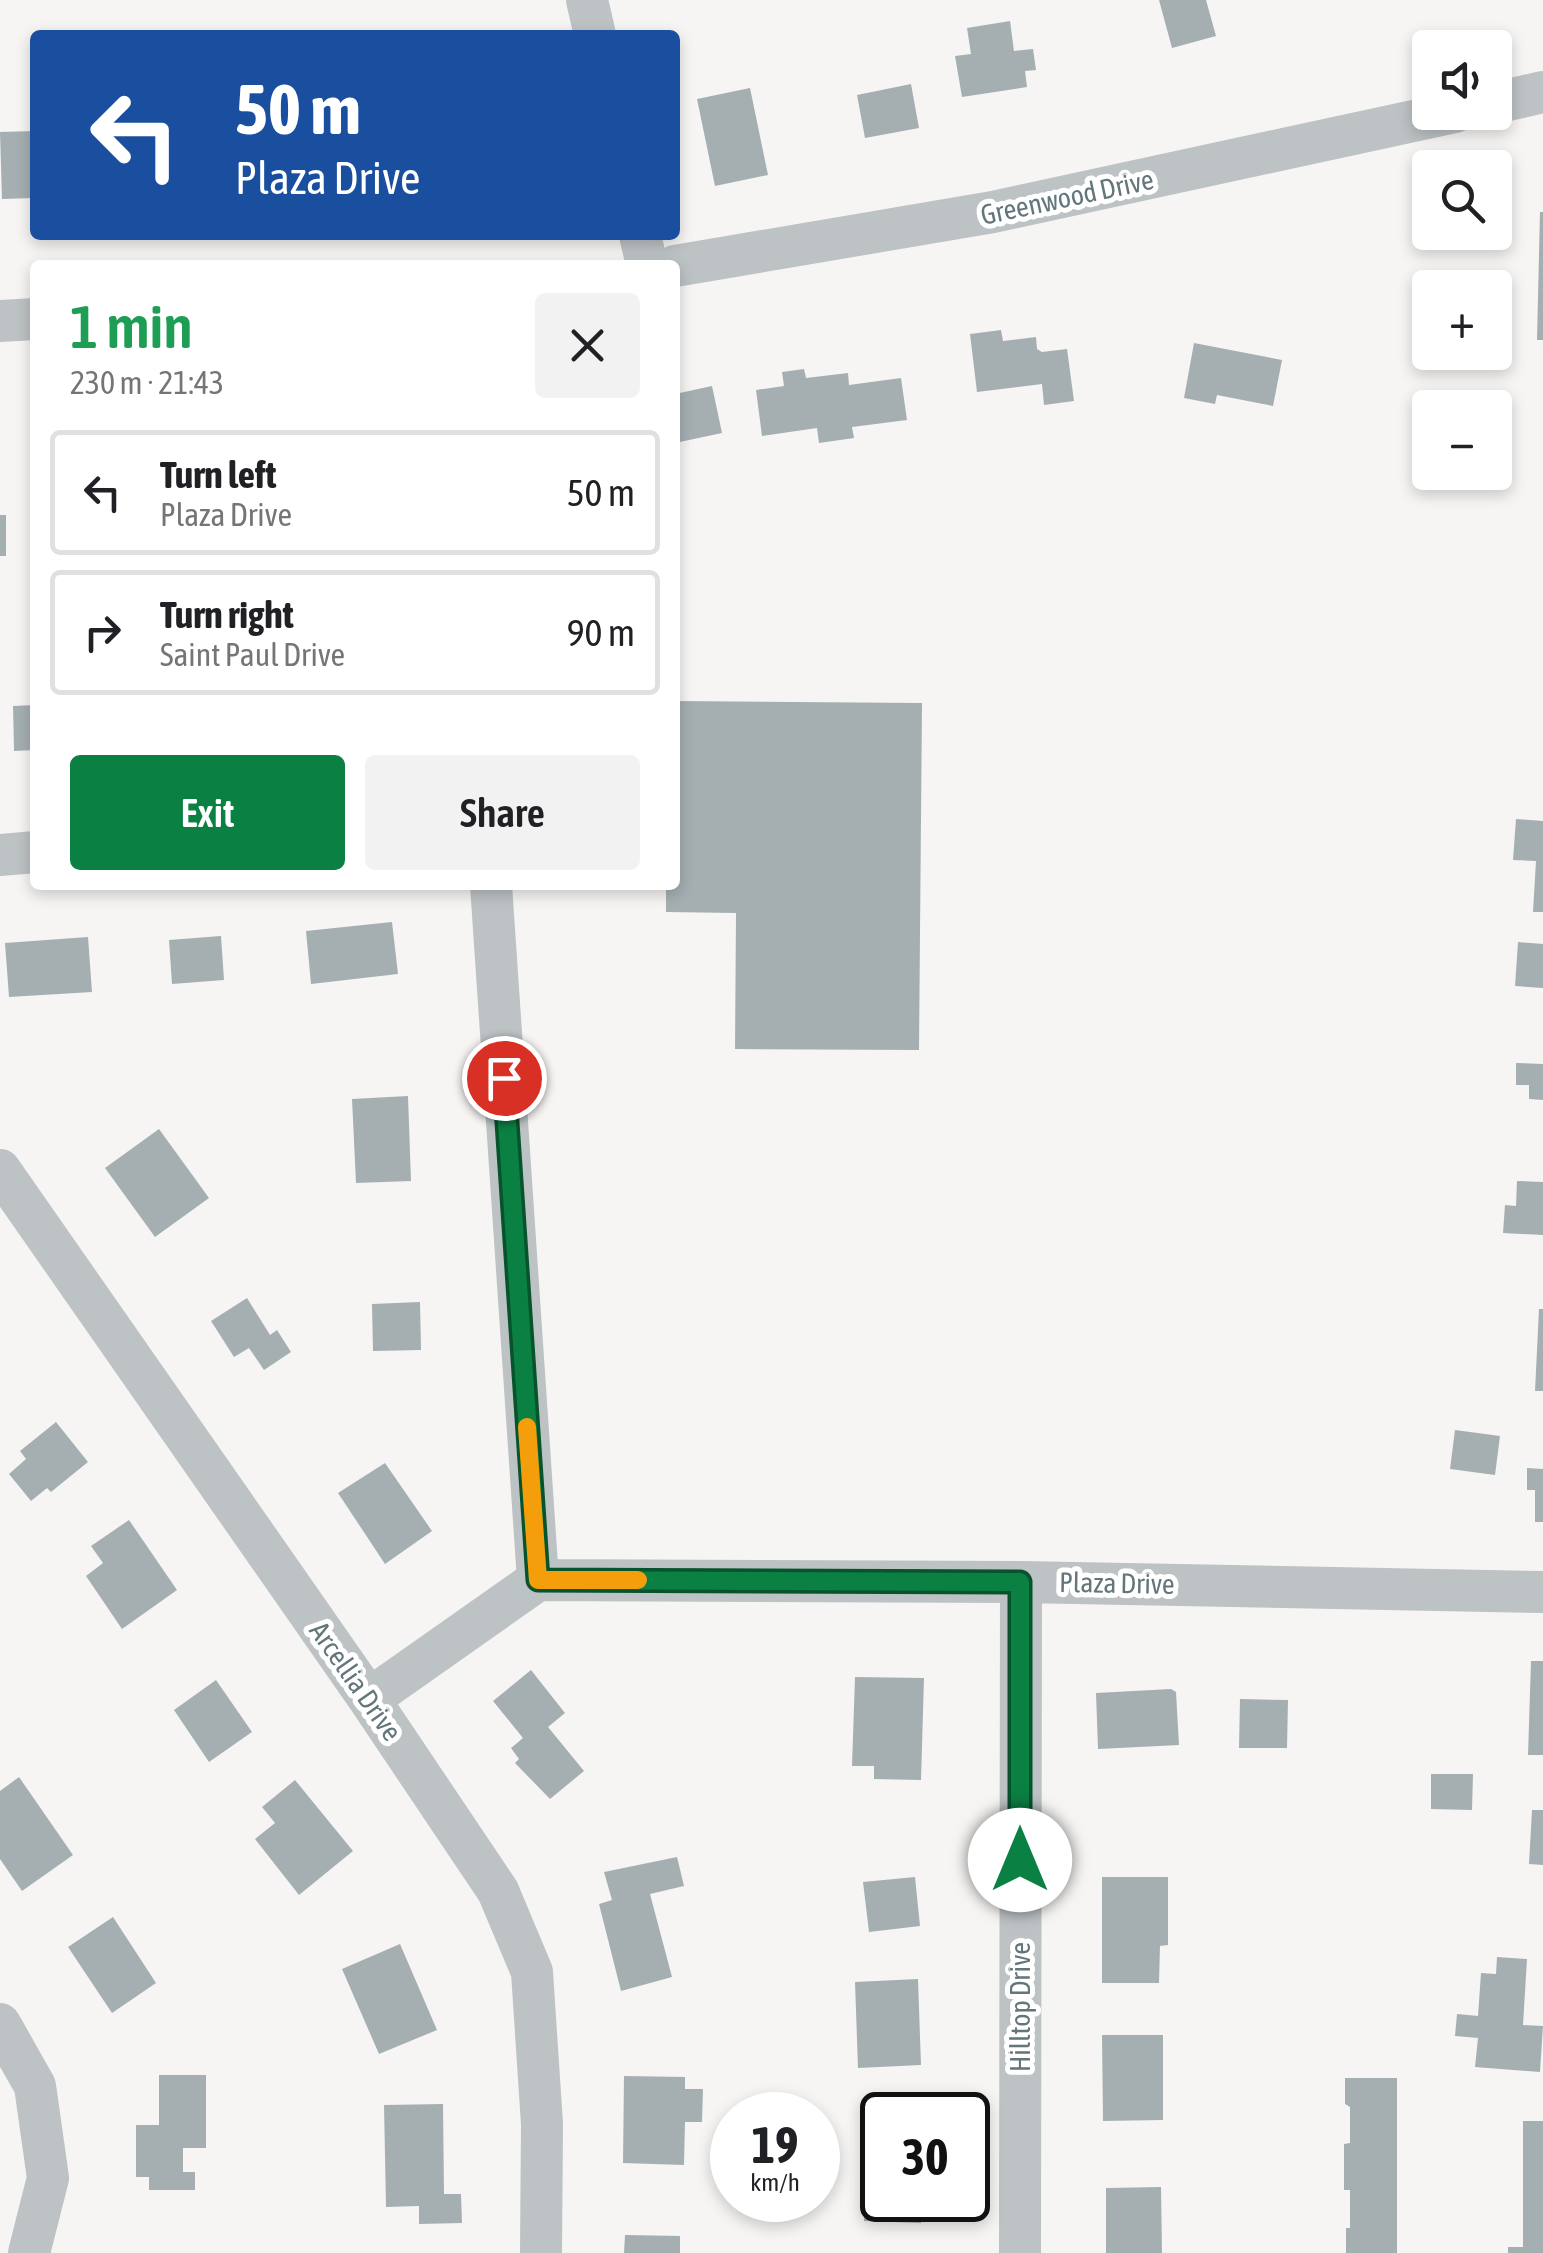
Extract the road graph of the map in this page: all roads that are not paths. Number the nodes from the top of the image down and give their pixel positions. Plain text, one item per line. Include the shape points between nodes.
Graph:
1 (587, 0) edge
2 (594, 30) edge
3 (1543, 92) edge
4 (1512, 99) edge
5 (1412, 122) edge
6 (680, 265) edge
7 (30, 318) edge
8 (0, 321) edge
9 (30, 852) edge
10 (0, 855) edge
11 (491, 890) edge
12 (0, 1170) edge
13 (538, 1580) junction
14 (1020, 1582) junction
15 (1543, 1592) edge
16 (369, 1699) junction
17 (0, 2024) edge
18 (28, 2253) edge
19 (542, 2253) edge
20 (1020, 2253) edge

1 - 2 street
3 - 4 street
5 - 6 street, Greenwood Drive via 993,212
7 - 8 street
9 - 10 street
11 - 13 street
12 - 16 street, Arcellia Drive
13 - 14 street, Plaza Drive
13 - 16 street
14 - 15 street, Plaza Drive
14 - 20 street, Hilltop Drive
16 - 19 street, Arcellia Drive via 498,1891 532,1972
17 - 18 street via 34,2086 48,2178

